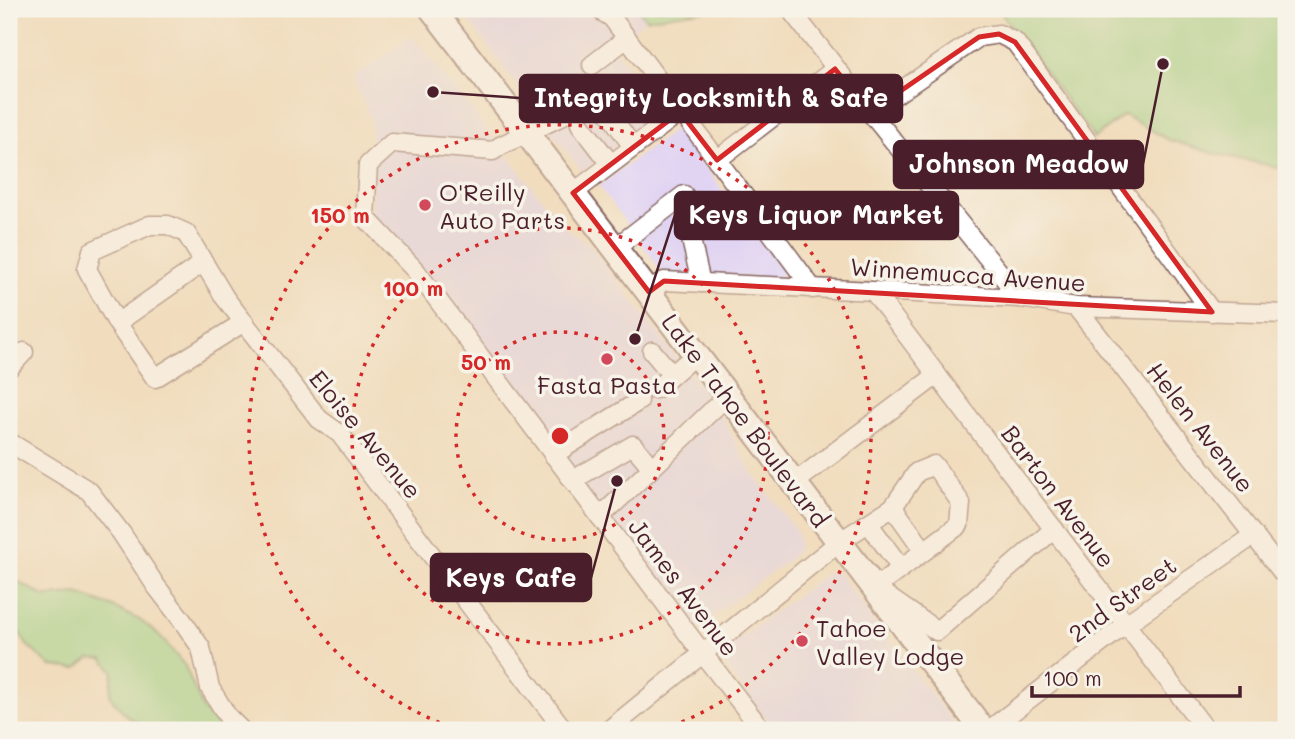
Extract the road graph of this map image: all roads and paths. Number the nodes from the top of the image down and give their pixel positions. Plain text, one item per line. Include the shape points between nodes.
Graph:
1 (432, 9) edge
2 (598, 9) edge
3 (790, 9) edge
4 (627, 38) junction
5 (592, 65) dead end
6 (835, 69) junction
7 (680, 112) junction
8 (870, 113) junction
9 (580, 124) dead end
10 (527, 134) junction
11 (633, 147) junction
12 (717, 160) junction
13 (611, 164) junction
14 (573, 193) junction
15 (684, 195) dead end
16 (687, 222) dead end
17 (615, 248) junction
18 (204, 262) junction
19 (701, 283) junction
20 (813, 289) junction
21 (649, 292) junction
22 (874, 292) junction
23 (1020, 298) junction
24 (1076, 307) junction
25 (1212, 312) junction
26 (1286, 314) edge
27 (244, 322) junction
28 (117, 323) junction
29 (652, 351) dead end
30 (24, 352) dead end
31 (696, 354) junction
32 (9, 368) edge
33 (672, 375) junction
34 (937, 375) junction
35 (656, 388) dead end
36 (727, 396) junction
37 (639, 401) dead end
38 (9, 442) edge
39 (553, 455) junction
40 (652, 468) junction
41 (573, 480) junction
42 (794, 482) junction
43 (893, 507) junction
44 (600, 517) junction
45 (869, 524) junction
46 (1054, 530) junction
47 (1254, 535) junction
48 (839, 542) junction
49 (924, 551) junction
50 (901, 568) junction
51 (1286, 577) edge
52 (875, 588) junction
53 (1126, 624) junction
54 (703, 654) junction
55 (241, 730) edge
56 (564, 730) edge
57 (609, 730) edge
58 (762, 730) edge
59 (983, 730) edge
60 (989, 730) edge
61 (1206, 730) edge

1 - 10 highway, Lake Tahoe Boulevard
2 - 4 street via 612,18
3 - 6 street
4 - 5 street
4 - 7 street
6 - 8 street
6 - 12 street
7 - 11 street
7 - 12 street
8 - 23 street
8 - 25 street via 979,37 999,34 1015,42
9 - 13 street
10 - 11 street, James Avenue via 592,97 599,99
10 - 14 highway, Lake Tahoe Boulevard
10 - 39 street, James Avenue via 493,151 392,143 368,165 365,217 416,271
11 - 13 street
12 - 20 street
13 - 14 street
14 - 17 highway, Lake Tahoe Boulevard
15 - 17 street
16 - 19 street
17 - 21 highway, Lake Tahoe Boulevard
18 - 27 street, Eloise Avenue
18 - 28 street
18 - 28 street, Eloise Avenue via 186,233 168,225 150,225 92,251 87,269
19 - 20 street, Winnemucca Avenue
19 - 21 street, Winnemucca Avenue via 664,281
20 - 22 street, Winnemucca Avenue
21 - 31 highway, Lake Tahoe Boulevard
22 - 23 street, Winnemucca Avenue
22 - 34 street, Barton Avenue
23 - 24 street, Winnemucca Avenue
24 - 25 street, Winnemucca Avenue
24 - 47 street, Helen Avenue
25 - 26 street, Winnemucca Avenue
27 - 28 street via 155,378
27 - 56 street, Eloise Avenue via 319,419 340,434
29 - 33 street
30 - 32 street
31 - 33 street
31 - 36 highway, Lake Tahoe Boulevard
33 - 35 street
34 - 42 street
34 - 46 street, Barton Avenue
36 - 40 street
36 - 42 highway, Lake Tahoe Boulevard
37 - 39 street
38 - 55 street via 89,491 201,648 210,688
39 - 41 street, James Avenue
40 - 41 street via 633,445
40 - 44 street
41 - 44 street, James Avenue
42 - 48 highway, Lake Tahoe Boulevard
43 - 45 street
43 - 49 street
43 - 49 street via 917,472 934,465 961,503 959,525
44 - 54 street, James Avenue
45 - 48 street
45 - 50 street
46 - 52 street via 937,631
46 - 53 street, Barton Avenue
47 - 51 street, Helen Avenue
47 - 53 street, 2nd Street
48 - 52 highway, Lake Tahoe Boulevard
48 - 54 street
49 - 50 street
50 - 52 street
52 - 59 highway, Lake Tahoe Boulevard
53 - 60 street, 2nd Street
53 - 61 street, Barton Avenue
54 - 57 street
54 - 58 street, James Avenue

